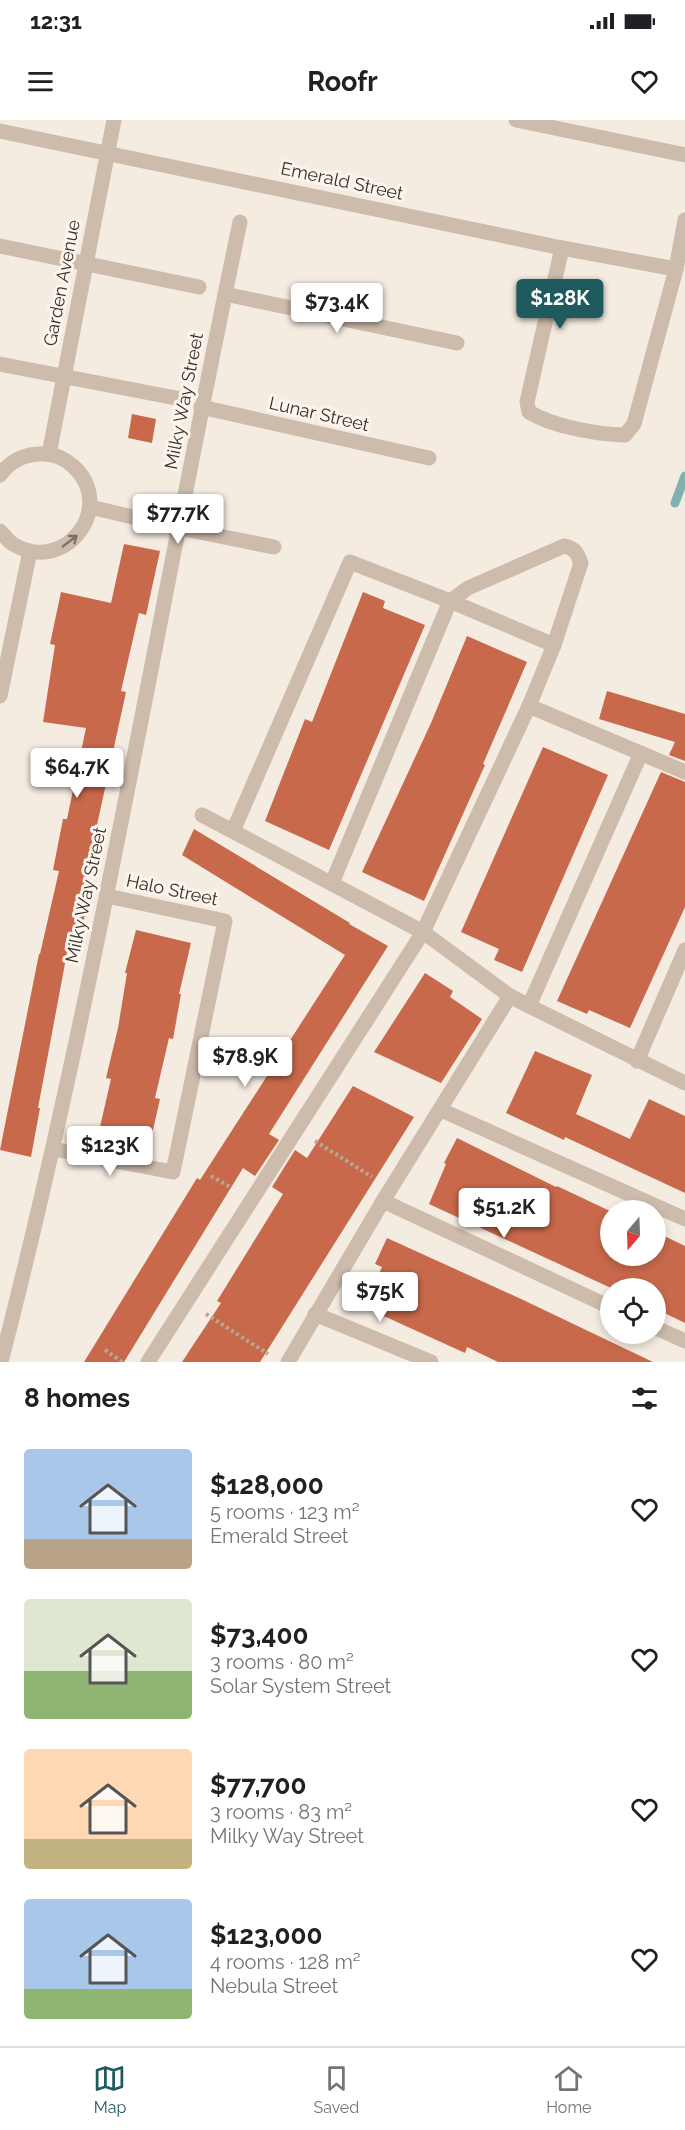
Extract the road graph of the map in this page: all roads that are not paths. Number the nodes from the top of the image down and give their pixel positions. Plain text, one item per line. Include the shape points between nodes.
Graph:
1 (114, 120) edge
2 (516, 120) edge
3 (0, 131) edge
4 (108, 152) junction
5 (685, 155) edge
6 (685, 220) edge
7 (240, 222) dead end
8 (0, 246) edge
9 (562, 248) junction
10 (86, 263) junction
11 (676, 269) junction
12 (199, 287) dead end
13 (225, 294) junction
14 (457, 343) dead end
15 (0, 364) edge
16 (64, 376) junction
17 (181, 399) dead end
18 (201, 407) junction
19 (49, 454) junction
20 (429, 458) dead end
21 (0, 475) edge
22 (90, 507) junction
23 (179, 528) junction
24 (0, 531) edge
25 (274, 547) dead end
26 (30, 551) junction
27 (450, 601) junction
28 (554, 645) junction
29 (0, 696) edge
30 (529, 706) junction
31 (641, 753) junction
32 (685, 772) edge
33 (202, 815) dead end
34 (233, 831) junction
35 (332, 883) junction
36 (107, 896) junction
37 (423, 932) junction
38 (685, 950) edge
39 (510, 996) junction
40 (529, 1006) junction
41 (636, 1060) junction
42 (685, 1083) edge
43 (441, 1110) junction
44 (53, 1149) junction
45 (387, 1195) junction
46 (685, 1220) edge
47 (600, 1302) edge
48 (315, 1314) junction
49 (666, 1332) edge
50 (685, 1341) edge
51 (1, 1362) edge
52 (148, 1362) edge
53 (288, 1362) edge
54 (431, 1362) edge

1 - 4 street, Garden Avenue
2 - 5 street
3 - 4 street, Emerald Street
4 - 9 street, Emerald Street
4 - 10 street, Garden Avenue
6 - 11 street
7 - 13 street, Milky Way Street
8 - 10 street
9 - 11 street, Emerald Street
9 - 11 street via 527,402 529,412 543,420 607,435 625,435 634,424
10 - 12 street
10 - 16 street, Garden Avenue
13 - 14 street
13 - 18 street, Milky Way Street
15 - 16 street
16 - 17 street
16 - 19 street, Garden Avenue
18 - 20 street, Lunar Street
18 - 23 street, Milky Way Street
19 - 21 street via 19,458
19 - 22 street via 66,460 80,472 88,489
22 - 23 street
26 -> 22 street via 47,552 63,547 86,523
23 - 25 street
23 - 36 street, Milky Way Street
24 - 26 street via 13,544
26 - 29 street
27 - 28 street
27 - 28 street via 468,588 564,546 572,548 581,563
27 - 34 street via 350,562
27 - 35 street
28 - 30 street
30 - 31 street
30 - 37 street
31 - 32 street
31 - 40 street
33 - 34 street
34 - 35 street
35 - 37 street
36 - 44 street, Milky Way Street
36 - 44 street, Halo Street via 225,921 173,1172
37 - 39 street
37 - 52 street
38 - 41 street
39 - 40 street
39 - 43 street
40 - 41 street
41 - 42 street
43 - 45 street
43 - 46 street
44 - 51 street, Milky Way Street
45 - 47 street
45 - 48 street
48 - 53 street
48 - 54 street
49 - 50 street

